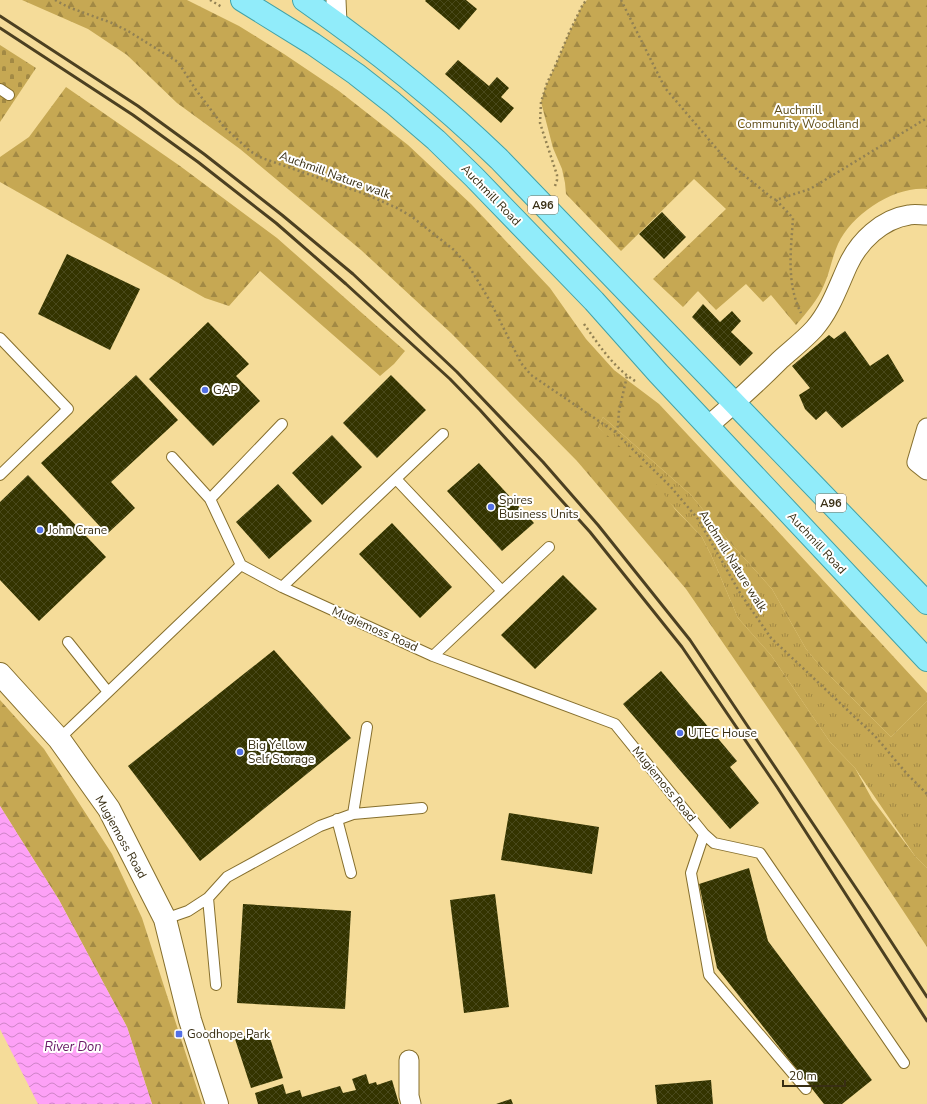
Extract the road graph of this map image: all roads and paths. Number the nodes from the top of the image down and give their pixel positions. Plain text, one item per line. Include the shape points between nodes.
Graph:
1 (55, 0) edge
2 (210, 0) edge
3 (304, 0) edge
4 (336, 0) edge
5 (587, 0) edge
6 (621, 0) edge
7 (233, 4) edge
8 (337, 23) junction
9 (927, 118) edge
10 (776, 200) junction
11 (541, 203) junction
12 (927, 215) edge
13 (580, 319) dead end
14 (810, 332) junction
15 (0, 338) edge
16 (626, 376) junction
17 (639, 384) dead end
18 (734, 404) junction
19 (282, 424) dead end
20 (708, 426) junction
21 (927, 428) edge
22 (615, 432) junction
23 (443, 434) dead end
24 (172, 457) dead end
25 (927, 470) edge
26 (0, 475) edge
27 (396, 479) junction
28 (210, 499) junction
29 (549, 547) dead end
30 (241, 564) junction
31 (282, 587) junction
32 (502, 591) junction
33 (927, 603) edge
34 (68, 642) dead end
35 (433, 656) junction
36 (927, 660) edge
37 (0, 674) edge
38 (108, 692) junction
39 (367, 727) dead end
40 (59, 738) junction
41 (927, 794) edge
42 (422, 808) dead end
43 (353, 814) junction
44 (337, 819) junction
45 (704, 834) junction
46 (351, 873) dead end
47 (208, 898) junction
48 (165, 919) junction
49 (216, 985) dead end
50 (409, 1060) dead end
51 (904, 1062) dead end
52 (806, 1089) dead end
53 (217, 1104) edge
54 (412, 1104) edge

1 - 22 path, Auchmill Nature walk via 128,31 178,62 224,127 250,151 262,158 365,194 411,216 454,250 470,268 521,363 531,375
2 - 7 path
3 - 8 main road, A96
4 - 8 street
5 - 11 path via 569,33 541,102 540,123 557,175 552,191
6 - 10 path via 665,88 728,162
7 - 20 main road, Auchmill Road / A96 via 284,25 356,74 436,140 594,301
8 - 11 main road, A96 via 376,51 463,124
9 - 10 path via 810,189
10 - 14 path via 793,218 790,273 797,305
11 - 18 main road, A96
12 - 14 street via 909,214 888,222 858,247 825,313
13 - 16 path via 604,352
14 - 18 street
15 - 26 lane via 68,409
16 - 17 path
16 - 22 path
18 - 20 street
18 - 33 main road, A96
19 - 28 lane
20 - 36 main road, Auchmill Road / A96
21 - 25 street via 917,462
22 - 41 path, Auchmill Nature walk via 670,486 698,519 740,593 771,638 875,736
23 - 27 lane
24 - 28 lane
27 - 31 lane
27 - 32 lane
28 - 30 lane
29 - 32 lane
30 - 31 lane, Mugiemoss Road
30 - 38 lane
31 - 35 lane, Mugiemoss Road
32 - 35 lane
34 - 38 lane
35 - 45 lane, Mugiemoss Road via 615,724
37 - 40 street, Mugiemoss Road
38 - 40 lane
39 - 43 lane
40 - 48 street, Mugiemoss Road via 109,809
42 - 43 lane
43 - 44 lane
44 - 46 lane
44 - 47 lane via 227,877
45 - 51 lane, Mugiemoss Road via 714,843 760,852
45 - 52 lane via 691,874 709,975
47 - 48 lane via 188,911
47 - 49 lane
48 - 53 street, Mugiemoss Road via 190,1020
50 - 54 street via 409,1096

